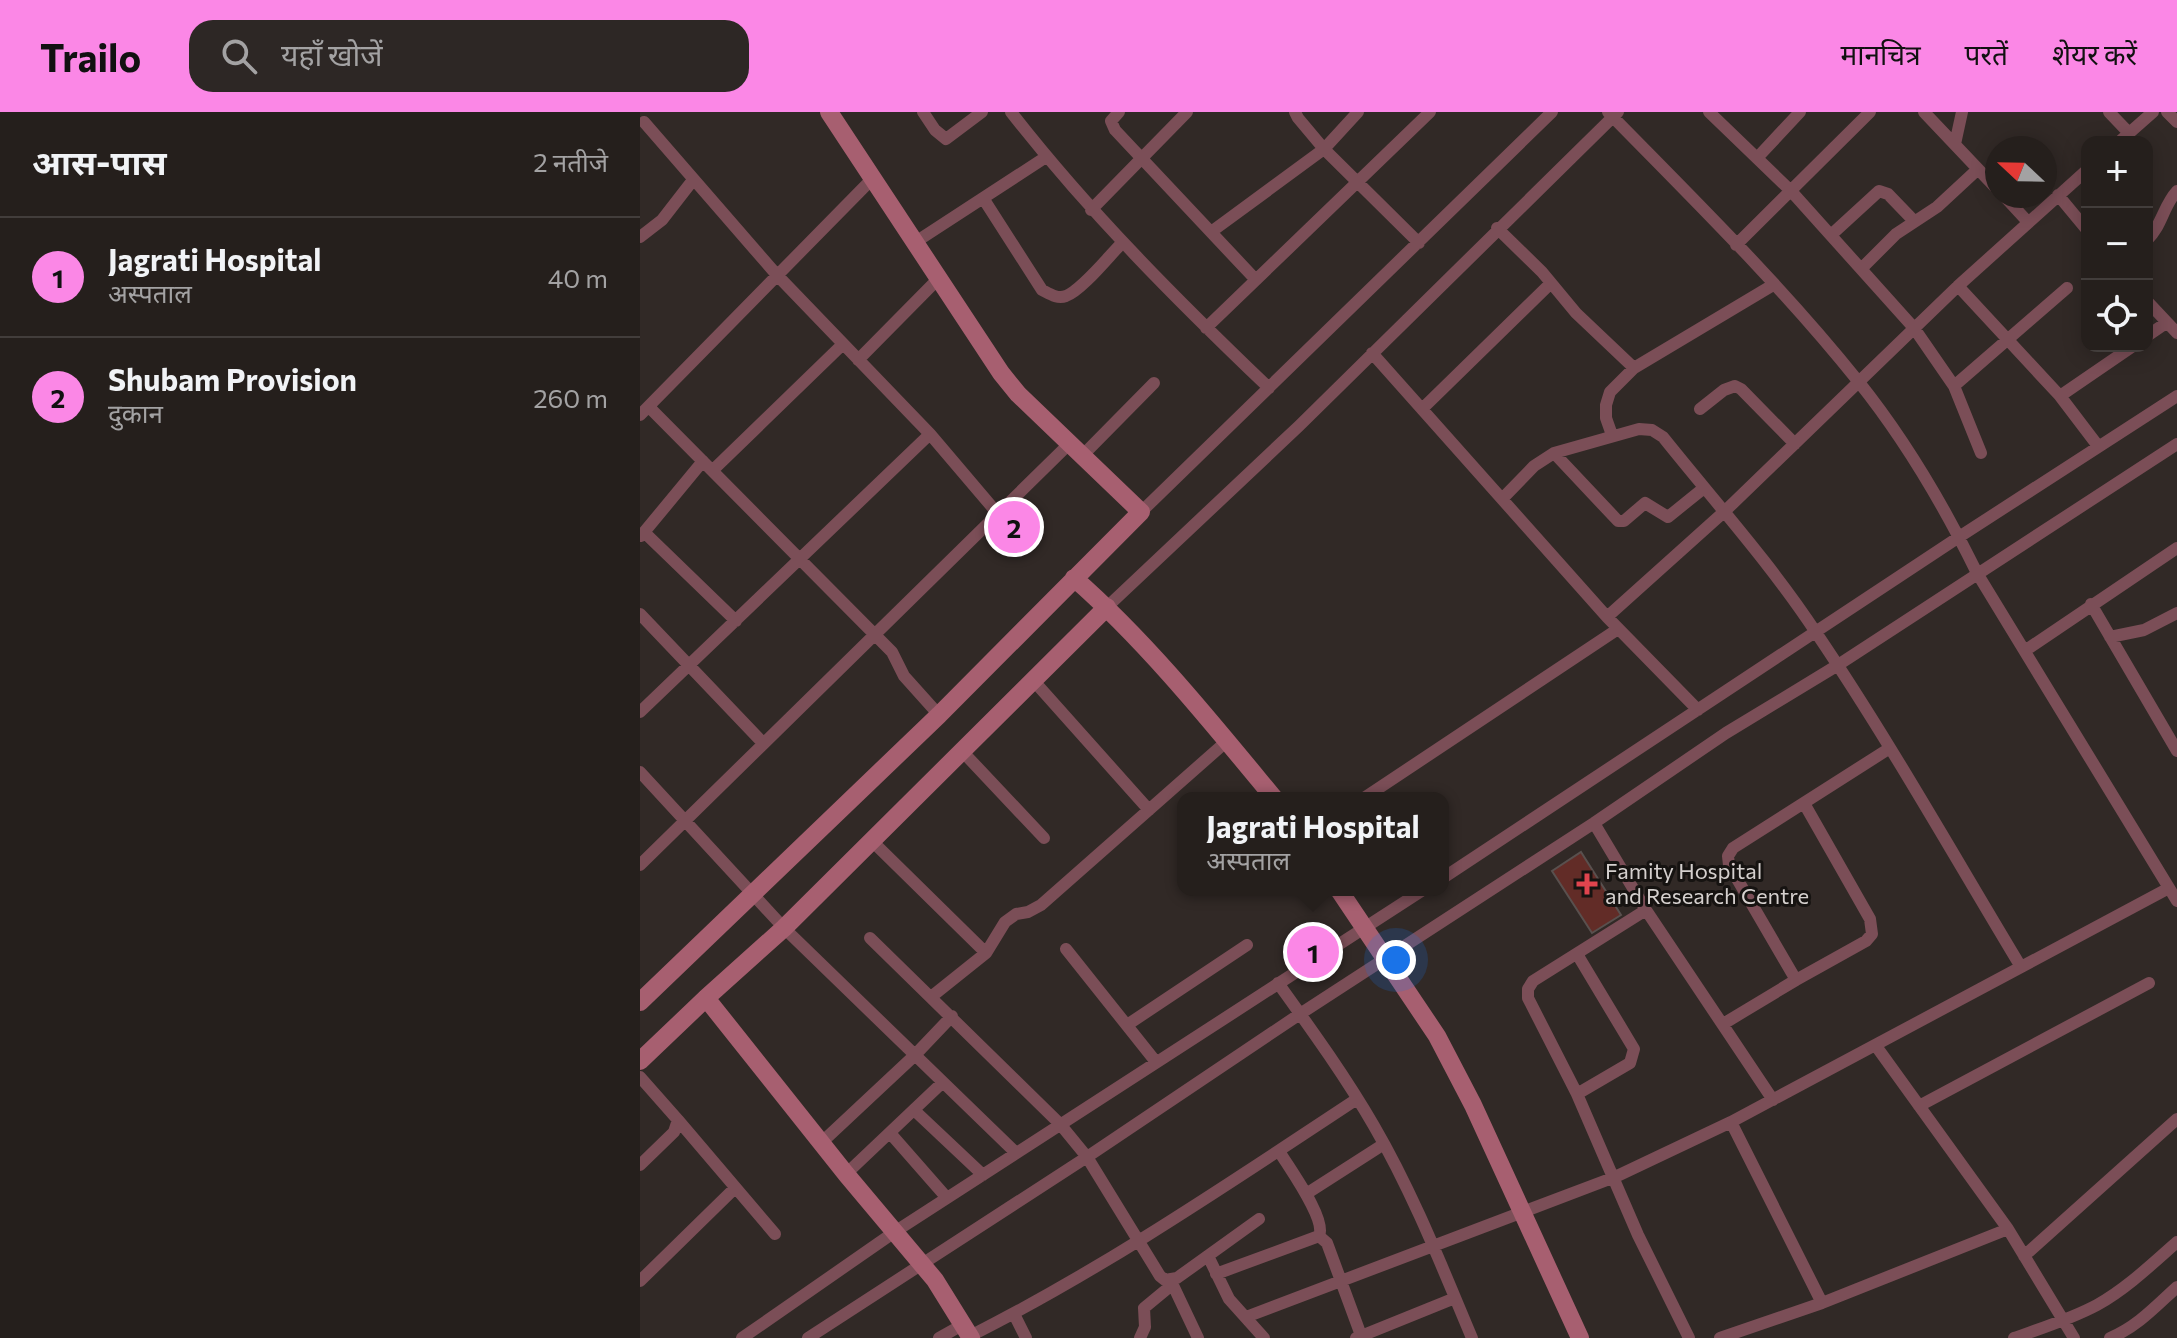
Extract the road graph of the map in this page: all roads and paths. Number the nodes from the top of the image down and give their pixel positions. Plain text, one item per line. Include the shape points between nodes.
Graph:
1 (829, 112) edge
2 (923, 112) edge
3 (982, 112) edge
4 (1011, 112) edge
5 (1119, 112) edge
6 (1187, 112) edge
7 (1295, 112) edge
8 (1358, 112) edge
9 (1430, 112) edge
10 (1552, 112) edge
11 (1709, 112) edge
12 (1800, 112) edge
13 (1870, 112) edge
14 (1924, 112) edge
15 (1962, 112) edge
16 (2109, 112) edge
17 (2153, 112) edge
18 (2167, 112) edge
19 (1613, 114) edge
20 (645, 120) edge
21 (2177, 122) edge
22 (2123, 136) edge
23 (2126, 136) edge
24 (1955, 144) junction
25 (1324, 149) junction
26 (1046, 157) junction
27 (1757, 158) junction
28 (1141, 160) junction
29 (1978, 169) junction
30 (2081, 175) edge
31 (1985, 176) edge
32 (874, 177) junction
33 (693, 180) junction
34 (1358, 180) junction
35 (1791, 191) junction
36 (2177, 191) edge
37 (2058, 195) junction
38 (983, 198) junction
39 (2015, 208) edge
40 (1091, 210) junction
41 (1914, 221) junction
42 (2028, 222) junction
43 (2081, 223) edge
44 (1497, 228) junction
45 (1211, 232) junction
46 (2153, 234) edge
47 (1831, 235) junction
48 (640, 237) edge
49 (914, 243) junction
50 (1122, 243) junction
51 (1419, 243) junction
52 (1736, 245) junction
53 (1862, 268) junction
54 (776, 274) junction
55 (938, 279) junction
56 (1256, 280) junction
57 (1551, 283) junction
58 (1773, 285) junction
59 (1958, 286) junction
60 (2067, 288) dead end
61 (2153, 308) edge
62 (2166, 323) junction
63 (1206, 328) junction
64 (1914, 328) junction
65 (2153, 332) edge
66 (2177, 333) edge
67 (2009, 340) junction
68 (843, 344) junction
69 (2124, 352) edge
70 (1372, 353) junction
71 (858, 360) junction
72 (1634, 368) junction
73 (1859, 382) junction
74 (1154, 383) dead end
75 (1954, 386) junction
76 (1269, 388) junction
77 (2060, 396) junction
78 (2177, 396) edge
79 (1422, 409) junction
80 (1700, 409) dead end
81 (644, 411) edge
82 (930, 434) junction
83 (1612, 435) junction
84 (1795, 444) junction
85 (2177, 444) edge
86 (2098, 446) junction
87 (1076, 449) junction
88 (1554, 453) junction
89 (1981, 453) dead end
90 (708, 466) junction
91 (1704, 488) junction
92 (1503, 498) junction
93 (1725, 511) junction
94 (1141, 512) junction
95 (998, 514) junction
96 (642, 534) edge
97 (1959, 537) junction
98 (2177, 548) edge
99 (800, 558) junction
100 (1977, 573) junction
101 (1074, 578) junction
102 (2091, 604) junction
103 (1107, 607) junction
104 (2177, 613) edge
105 (640, 614) edge
106 (1607, 617) junction
107 (736, 621) junction
108 (1618, 629) junction
109 (1816, 631) junction
110 (876, 635) junction
111 (2110, 637) junction
112 (2026, 650) junction
113 (1838, 665) junction
114 (687, 666) junction
115 (1033, 680) junction
116 (1698, 710) junction
117 (640, 712) edge
118 (939, 715) junction
119 (1227, 741) junction
120 (763, 743) junction
121 (2176, 747) edge
122 (1890, 748) junction
123 (962, 751) junction
124 (640, 772) edge
125 (1269, 792) edge
126 (1373, 792) edge
127 (1805, 805) junction
128 (1149, 810) junction
129 (686, 822) junction
130 (1594, 823) junction
131 (1044, 838) dead end
132 (872, 841) junction
133 (640, 865) edge
134 (1449, 874) edge
135 (2169, 888) junction
136 (753, 893) junction
137 (1343, 896) edge
138 (1413, 896) edge
139 (2177, 901) edge
140 (1646, 910) junction
141 (1365, 925) junction
142 (784, 928) junction
143 (870, 938) dead end
144 (1247, 945) dead end
145 (1066, 949) dead end
146 (986, 953) junction
147 (1577, 954) junction
148 (1386, 957) junction
149 (2021, 967) junction
150 (1796, 980) junction
151 (1278, 983) junction
152 (2149, 983) dead end
153 (931, 997) junction
154 (706, 998) junction
155 (640, 1002) edge
156 (1300, 1014) junction
157 (952, 1016) junction
158 (1723, 1024) junction
159 (1127, 1025) junction
160 (1876, 1046) junction
161 (914, 1056) junction
162 (640, 1061) edge
163 (1156, 1062) junction
164 (640, 1077) edge
165 (942, 1083) junction
166 (1577, 1094) junction
167 (1357, 1099) junction
168 (1773, 1100) junction
169 (1919, 1106) junction
170 (914, 1110) junction
171 (2177, 1119) edge
172 (678, 1120) junction
173 (1731, 1122) junction
174 (1060, 1124) junction
175 (890, 1133) junction
176 (821, 1143) junction
177 (1384, 1144) junction
178 (1279, 1151) junction
179 (1016, 1153) junction
180 (1087, 1157) junction
181 (640, 1165) edge
182 (846, 1174) junction
183 (983, 1175) junction
184 (1615, 1177) junction
185 (735, 1188) junction
186 (1306, 1194) junction
187 (947, 1198) junction
188 (1521, 1214) junction
189 (1259, 1219) dead end
190 (2008, 1229) junction
191 (896, 1231) junction
192 (775, 1234) dead end
193 (1319, 1236) junction
194 (1139, 1240) junction
195 (2177, 1242) edge
196 (1432, 1246) junction
197 (1208, 1256) junction
198 (2024, 1256) junction
199 (923, 1264) junction
200 (1216, 1274) junction
201 (640, 1281) edge
202 (1172, 1282) junction
203 (1341, 1282) junction
204 (2177, 1287) edge
205 (1455, 1298) junction
206 (1822, 1303) junction
207 (1014, 1314) junction
208 (1246, 1317) junction
209 (2065, 1320) junction
210 (968, 1333) edge
211 (2126, 1335) edge
212 (1360, 1337) edge
213 (742, 1338) edge
214 (808, 1338) edge
215 (939, 1338) edge
216 (1026, 1338) edge
217 (1140, 1338) edge
218 (1198, 1338) edge
219 (1264, 1338) edge
220 (1472, 1338) edge
221 (1580, 1338) edge
222 (1689, 1338) edge
223 (1720, 1338) edge
224 (2014, 1338) edge
225 (2074, 1338) edge
226 (2110, 1338) edge

1 - 32 street
2 - 3 street via 946,139
4 - 26 street
5 - 28 street via 1111,126
6 - 28 street
7 - 25 street
8 - 25 street
9 - 34 street
10 - 51 street
11 - 27 street
12 - 27 street
13 - 35 street
14 - 24 street
15 - 24 street
16 - 22 street
17 - 23 street
18 - 21 street
19 - 44 street
19 - 52 street
20 - 33 street
24 - 29 street
25 - 34 street
25 - 45 street
26 - 38 street
26 - 40 street
27 - 35 street
28 - 40 street
28 - 45 street
29 - 31 street
29 - 41 street
30 - 37 street
32 - 49 street
32 - 54 street
33 - 48 street via 662,220
33 - 54 street
34 - 51 street
34 - 56 street
35 - 47 street
35 - 52 street
36 - 46 street
37 - 42 street
37 - 43 street
38 - 49 street
38 - 50 street via 1042,290 1054,296 1074,291
39 - 42 street
40 - 50 street
41 - 47 street via 1879,191
41 - 53 street
42 - 59 street
44 - 57 street
44 - 70 street
45 - 56 street
47 - 53 street
49 - 55 street
50 - 63 street
51 - 76 street
52 - 58 street
53 - 64 street
54 - 68 street
54 - 81 street
55 - 71 street
55 - 87 street via 1018,394
56 - 63 street
57 - 72 street
57 - 79 street
58 - 72 street
58 - 73 street
59 - 64 street
59 - 67 street
60 - 67 street
61 - 62 street
62 - 65 street
62 - 66 street
63 - 76 street
64 - 73 street
64 - 75 street
67 - 75 street
67 - 77 street
68 - 71 street
68 - 90 street
69 - 77 street
70 - 79 street
70 - 103 street
71 - 82 street
72 - 83 street via 1610,392 1606,418
73 - 84 street
73 - 97 street
74 - 87 street
75 - 89 street
76 - 94 street
77 - 86 street
78 - 86 street
79 - 92 street
80 - 84 street via 1735,386
81 - 90 street
82 - 95 street
82 - 99 street
83 - 88 street
83 - 91 street via 1652,430
84 - 93 street
85 - 100 street
86 - 97 street
87 - 94 street
87 - 95 street
88 - 91 street via 1618,521 1645,503 1663,516 1674,514
88 - 92 street
90 - 96 street
90 - 99 street
91 - 93 street
92 - 106 street
93 - 106 street
93 - 109 street
94 - 101 street
95 - 110 street
96 - 107 street
97 - 100 street
97 - 109 street
98 - 102 street
99 - 107 street
99 - 110 street
100 - 112 street
100 - 113 street
101 - 103 street
101 - 118 street
102 - 111 street
102 - 112 street
103 - 115 street
103 - 119 street
104 - 111 street via 2144,630
105 - 114 street
106 - 108 street
107 - 114 street
108 - 116 street
108 - 126 street
109 - 113 street
109 - 116 street
110 - 118 street
110 - 120 street
111 - 121 street
112 - 135 street
113 - 122 street
113 - 130 street
114 - 117 street
114 - 120 street
115 - 123 street
115 - 128 street
116 - 134 street
118 - 136 street
119 - 125 street
119 - 128 street
120 - 129 street
122 - 127 street
122 - 149 street
123 - 131 street
123 - 132 street
124 - 129 street
127 - 150 street via 1728,856
127 - 150 street via 1873,926 1866,941
128 - 146 street via 1041,905 1005,922
129 - 133 street
129 - 136 street
130 - 140 street
130 - 148 street
132 - 142 street
132 - 146 street
135 - 139 street
135 - 149 street
136 - 142 street
136 - 155 street
137 - 141 street
138 - 141 street
140 - 147 street
140 - 158 street
141 - 148 street
141 - 151 street
142 - 154 street
142 - 161 street
143 - 153 street
144 - 159 street
145 - 159 street
146 - 153 street
147 - 166 street via 1528,989
147 - 166 street via 1634,1049 1630,1063
148 - 156 street
148 - 188 street via 1437,1036
149 - 160 street
150 - 158 street
151 - 156 street
151 - 163 street
152 - 169 street
153 - 157 street
154 - 162 street
154 - 176 street
156 - 167 street
156 - 180 street
157 - 161 street
157 - 174 street
158 - 168 street
159 - 163 street
160 - 168 street
160 - 169 street
161 - 165 street
161 - 176 street
163 - 174 street
164 - 172 street
165 - 170 street
165 - 179 street
166 - 184 street
167 - 177 street
167 - 178 street
168 - 173 street
169 - 190 street
170 - 175 street
170 - 183 street
171 - 198 street
172 - 181 street via 674,1132
172 - 185 street
173 - 184 street
173 - 206 street
174 - 179 street
174 - 180 street
175 - 182 street
175 - 187 street
176 - 182 street
177 - 186 street
177 - 196 street
178 - 186 street
178 - 194 street
179 - 183 street
180 - 194 street
180 - 199 street
182 - 191 street
183 - 187 street
184 - 188 street
184 - 222 street
185 - 192 street
185 - 201 street
186 - 193 street via 1320,1223
187 - 191 street
188 - 196 street
188 - 221 street
189 - 197 street
190 - 198 street
190 - 206 street
191 - 199 street
191 - 213 street
193 - 200 street
193 - 203 street via 1327,1243
194 - 202 street via 1160,1276
194 - 207 street
195 - 209 street via 2100,1304
196 - 203 street
196 - 205 street
197 - 200 street
197 - 202 street
198 - 209 street
199 - 210 street
199 - 214 street
200 - 208 street
202 - 217 street via 1144,1308
202 - 218 street
203 - 208 street
203 - 212 street
204 - 211 street
205 - 212 street
205 - 220 street
206 - 223 street
207 - 210 street
207 - 216 street
208 - 219 street
209 - 224 street
209 - 225 street
210 - 215 street
211 - 226 street

